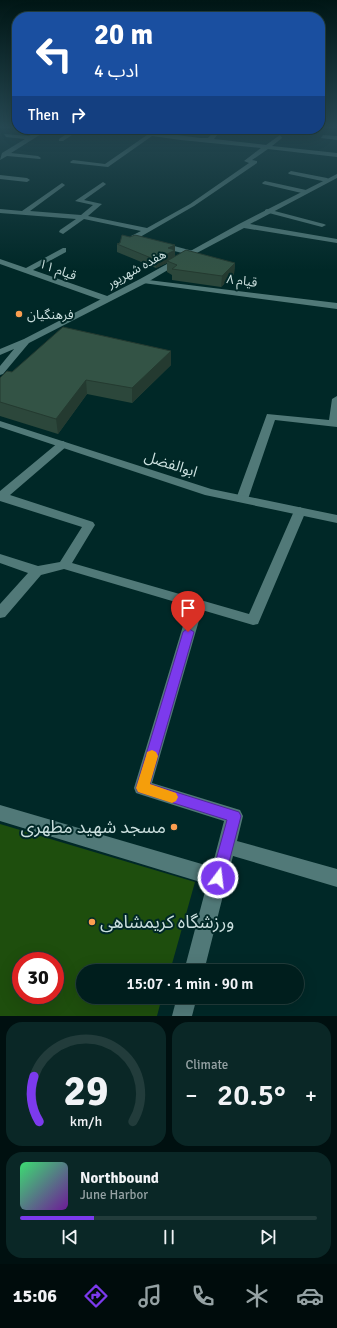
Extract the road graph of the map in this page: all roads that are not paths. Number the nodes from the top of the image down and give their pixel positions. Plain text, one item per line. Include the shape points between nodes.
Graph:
1 (235, 175) edge
2 (303, 175) edge
3 (337, 176) edge
4 (0, 177) edge
5 (28, 180) dead end
6 (327, 180) junction
7 (265, 183) dead end
8 (62, 184) dead end
9 (103, 184) dead end
10 (306, 192) junction
11 (0, 211) edge
12 (267, 211) junction
13 (23, 213) junction
14 (83, 217) junction
15 (241, 225) junction
16 (322, 225) dead end
17 (147, 230) junction
18 (63, 232) dead end
19 (337, 241) edge
20 (63, 250) dead end
21 (190, 253) junction
22 (1, 262) edge
23 (28, 270) junction
24 (143, 281) junction
25 (107, 299) junction
26 (337, 306) edge
27 (26, 341) junction
28 (0, 352) edge
29 (0, 372) edge
30 (337, 399) edge
31 (0, 424) edge
32 (335, 424) edge
33 (63, 444) junction
34 (0, 497) edge
35 (242, 499) junction
36 (300, 511) junction
37 (337, 519) edge
38 (0, 558) edge
39 (64, 565) junction
40 (37, 571) junction
41 (197, 604) junction
42 (0, 613) edge
43 (0, 813) edge
44 (226, 846) junction
45 (218, 878) junction
46 (337, 878) edge
47 (196, 964) edge
48 (185, 1004) edge
49 (182, 1016) edge

1 - 17 street via 192,205
2 - 6 street
3 - 6 street, هفده شهریور
4 - 5 street
6 - 10 street, هفده شهریور
7 - 10 street
8 - 13 street
9 - 14 street via 78,201 99,204
10 - 12 street, هفده شهریور
11 - 13 street
12 - 15 street, هفده شهریور
12 - 16 street
13 - 14 street
14 - 17 street
14 - 18 street
15 - 19 street
15 - 21 street, هفده شهریور
17 - 21 street via 134,238
20 - 23 street
21 - 24 street, هفده شهریور
22 - 23 street, قیام ۱۱
23 - 25 street, قیام ۱۱
24 - 25 street, هفده شهریور
24 - 26 street, قیام ۸
25 - 27 street, هفده شهریور
27 - 28 street
27 - 29 street, هفده شهریور
30 - 32 street
31 - 33 street, ابوالفضل
32 - 35 street via 271,416
33 - 34 street
33 - 35 street, ابوالفضل via 209,492
34 - 39 street via 89,525
35 - 36 street, ابوالفضل
36 - 37 street, ابوالفضل
36 - 41 street via 253,620
38 - 40 street
39 - 40 street
39 - 41 street
40 - 42 street
41 - 44 street via 142,788 234,816
43 - 45 street
44 - 45 street
44 - 46 street
45 - 47 street
48 - 49 street

